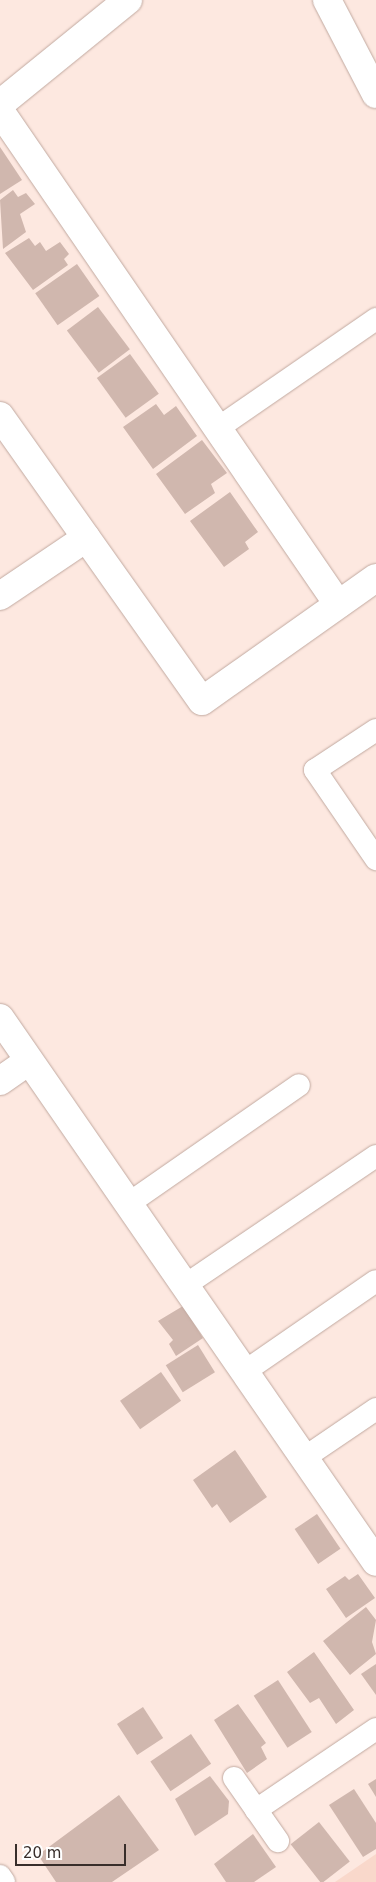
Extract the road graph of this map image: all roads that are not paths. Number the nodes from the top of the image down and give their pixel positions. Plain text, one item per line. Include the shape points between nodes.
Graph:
1 (128, 0) edge
2 (327, 0) edge
3 (376, 94) edge
4 (0, 104) edge
5 (0, 111) edge
6 (376, 320) edge
7 (0, 416) edge
8 (218, 428) junction
9 (86, 538) junction
10 (376, 578) edge
11 (0, 596) edge
12 (338, 604) junction
13 (376, 730) edge
14 (376, 859) edge
15 (0, 1018) edge
16 (29, 1061) junction
17 (0, 1081) edge
18 (299, 1085) dead end
19 (376, 1156) edge
20 (128, 1204) junction
21 (376, 1281) edge
22 (184, 1286) junction
23 (244, 1372) junction
24 (376, 1409) edge
25 (304, 1458) junction
26 (376, 1562) edge
27 (376, 1729) edge
28 (234, 1778) dead end
29 (256, 1810) junction
30 (278, 1841) dead end
31 (0, 1876) edge
32 (4, 1882) edge

1 - 4 street
2 - 3 street
5 - 8 street
6 - 8 lane
7 - 9 street
8 - 12 street
9 - 11 street
9 - 12 street via 202,701
10 - 12 street
13 - 14 lane via 315,770
15 - 16 street
16 - 17 street
16 - 20 street
18 - 20 lane
19 - 22 lane
20 - 22 street
21 - 23 lane
22 - 23 street
23 - 25 street
24 - 25 lane
25 - 26 street
27 - 29 lane
28 - 29 lane
29 - 30 lane
31 - 32 lane

